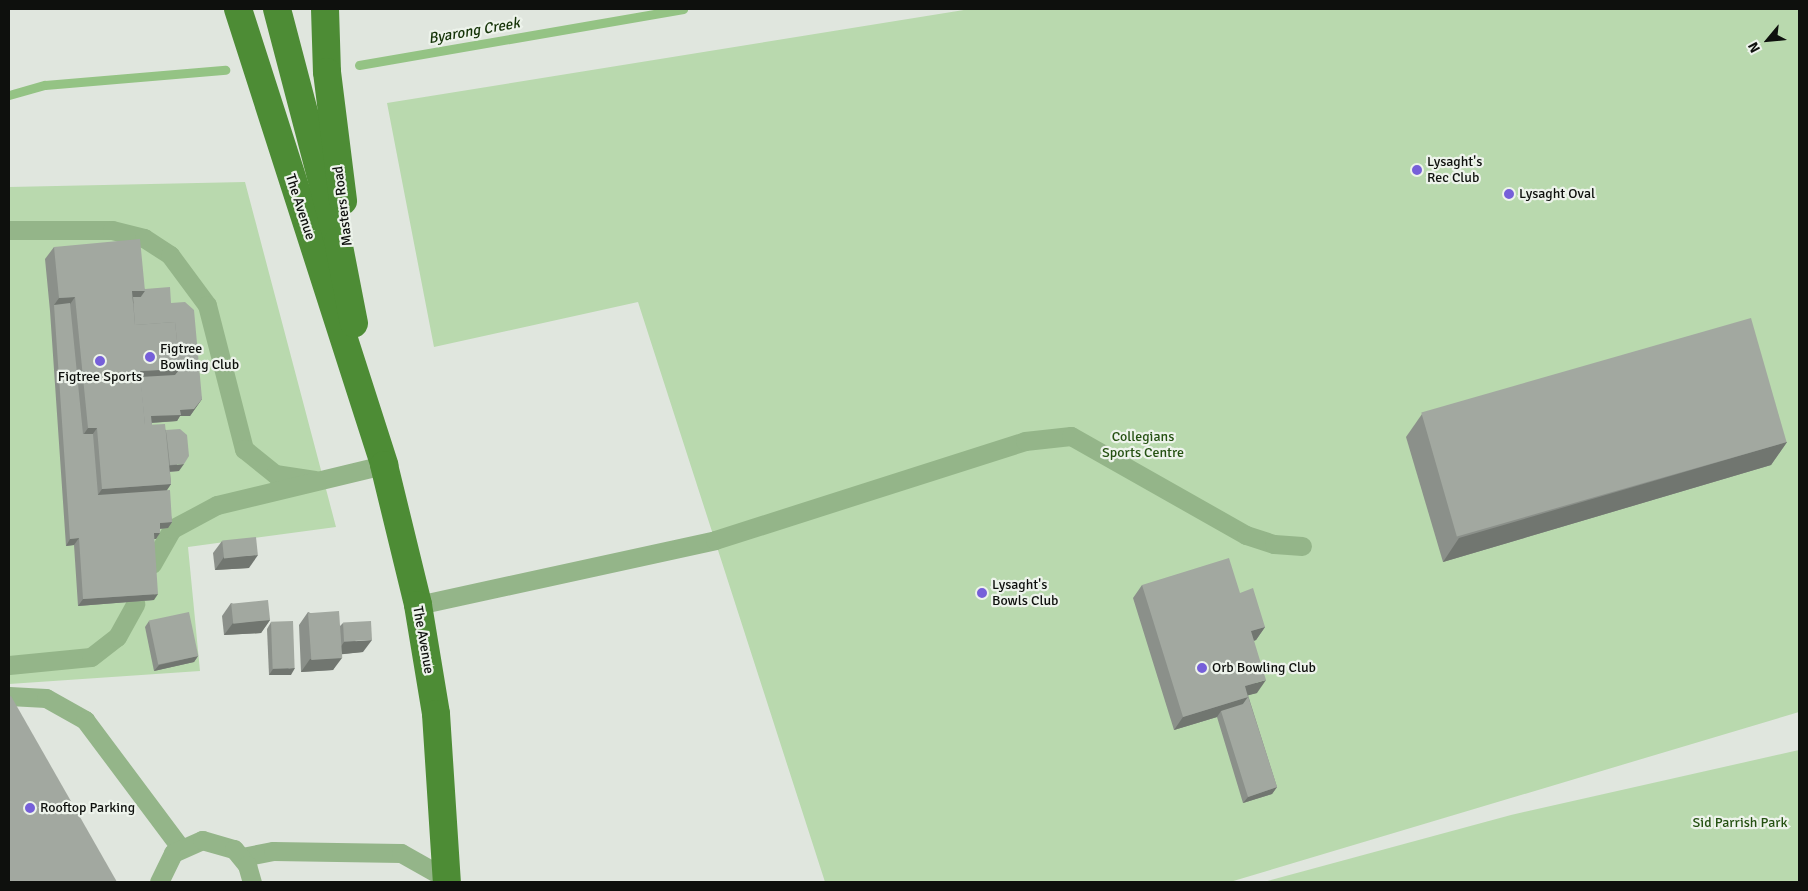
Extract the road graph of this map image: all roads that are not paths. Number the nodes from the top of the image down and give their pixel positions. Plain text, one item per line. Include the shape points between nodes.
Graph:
1 (238, 9) edge
2 (277, 9) edge
3 (325, 9) edge
4 (9, 230) edge
5 (368, 403) junction
6 (384, 466) junction
7 (315, 480) junction
8 (1302, 546) dead end
9 (152, 564) edge
10 (135, 604) edge
11 (418, 605) junction
12 (9, 665) edge
13 (9, 696) edge
14 (180, 847) junction
15 (242, 857) junction
16 (443, 881) edge
17 (159, 882) edge
18 (252, 882) edge

1 - 5 main road, The Avenue
2 - 5 main road, The Avenue via 338,241
3 - 5 main road, Masters Road via 327,72
4 - 7 lane via 112,230 139,236 170,255 207,305 244,449 275,474
5 - 6 main road, The Avenue
6 - 7 lane
6 - 11 main road, The Avenue
7 - 9 lane via 228,502 189,518 172,530
8 - 11 lane via 1274,544 1246,535 1071,436 1025,441 715,540
10 - 12 lane via 117,637 92,657
11 - 16 main road, The Avenue via 436,714
13 - 14 lane via 46,698 85,720
14 - 15 lane via 213,840
14 - 17 lane via 167,860
15 - 16 lane via 273,851 401,852
15 - 18 lane

